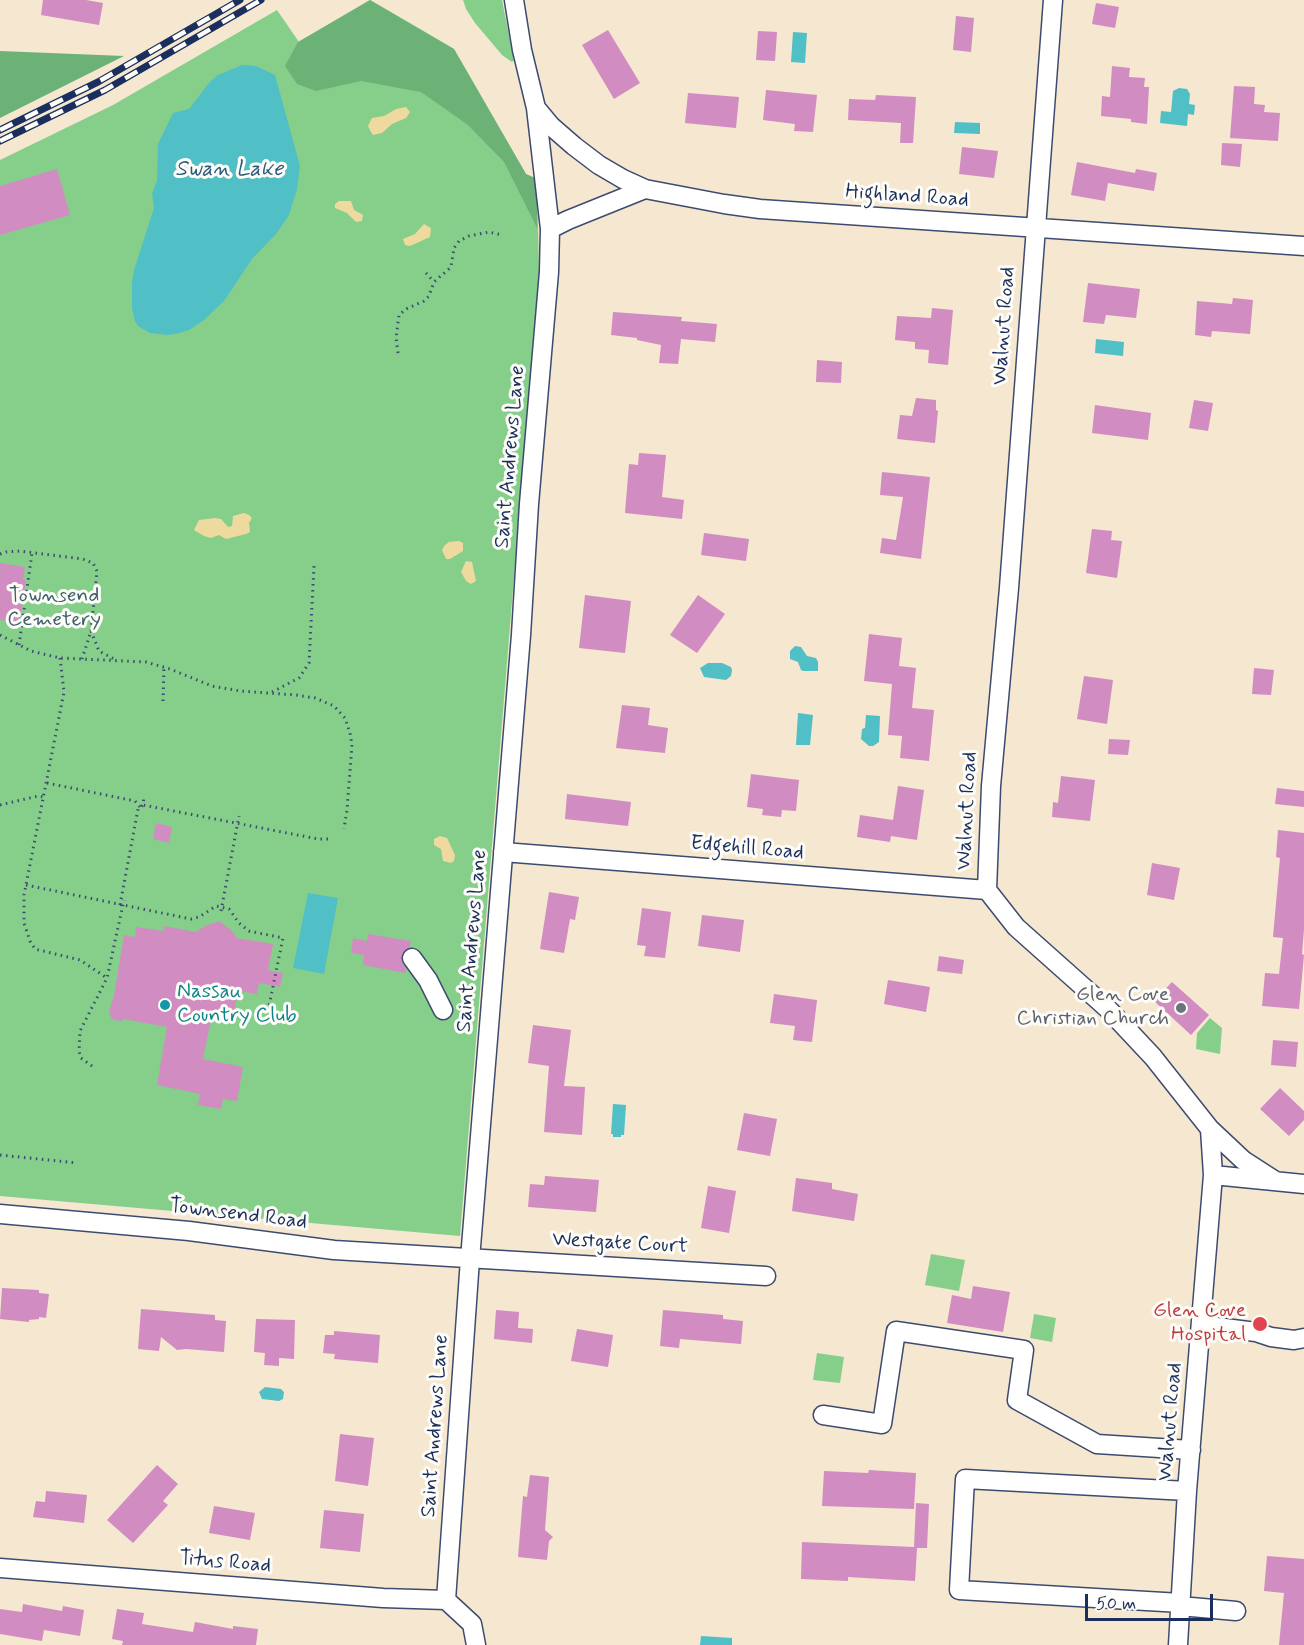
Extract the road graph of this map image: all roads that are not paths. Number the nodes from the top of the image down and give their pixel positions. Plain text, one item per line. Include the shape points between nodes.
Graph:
1 (514, 0) edge
2 (1053, 0) edge
3 (536, 108) junction
4 (645, 189) junction
5 (1034, 228) junction
6 (550, 229) junction
7 (1304, 246) edge
8 (503, 852) junction
9 (987, 890) junction
10 (412, 958) dead end
11 (443, 1010) dead end
12 (1210, 1129) junction
13 (1213, 1175) junction
14 (1276, 1181) junction
15 (1304, 1184) edge
16 (0, 1214) edge
17 (470, 1259) junction
18 (766, 1276) dead end
19 (1202, 1325) junction
20 (1304, 1336) edge
21 (823, 1415) dead end
22 (1191, 1450) junction
23 (1187, 1491) junction
24 (0, 1568) edge
25 (446, 1600) junction
26 (1180, 1604) junction
27 (1236, 1611) dead end
28 (476, 1645) edge
29 (1178, 1645) edge

1 - 3 street, Saint Andrews Lane
2 - 5 street, Walnut Road
3 - 4 street, Highland Road via 551,126 599,165
3 - 6 street, Saint Andrews Lane
4 - 5 street, Highland Road via 760,209
4 - 6 street
5 - 7 street, Highland Road
5 - 9 street, Walnut Road via 991,786
6 - 8 street, Saint Andrews Lane
8 - 9 street, Edgehill Road
8 - 17 street, Saint Andrews Lane
9 - 12 street, Walnut Road via 1016,927 1108,1009 1153,1057
10 - 11 street
12 - 13 street, Walnut Road
12 - 14 street via 1244,1160
13 - 14 street
13 - 19 street, Walnut Road
14 - 15 street
16 - 17 street, Townsend Road via 189,1231 334,1250
17 - 18 street, Westgate Court
17 - 25 street, Saint Andrews Lane
19 - 20 street via 1256,1332 1274,1328 1299,1331
19 - 22 street, Walnut Road
21 - 22 street via 882,1424 896,1331 1024,1350 1017,1400 1097,1444
22 - 23 street, Walnut Road
23 - 26 street, Walnut Road
23 - 26 street via 966,1479 959,1590
24 - 25 street, Titus Road
25 - 28 street via 472,1624
26 - 27 street
26 - 29 street, Walnut Road

